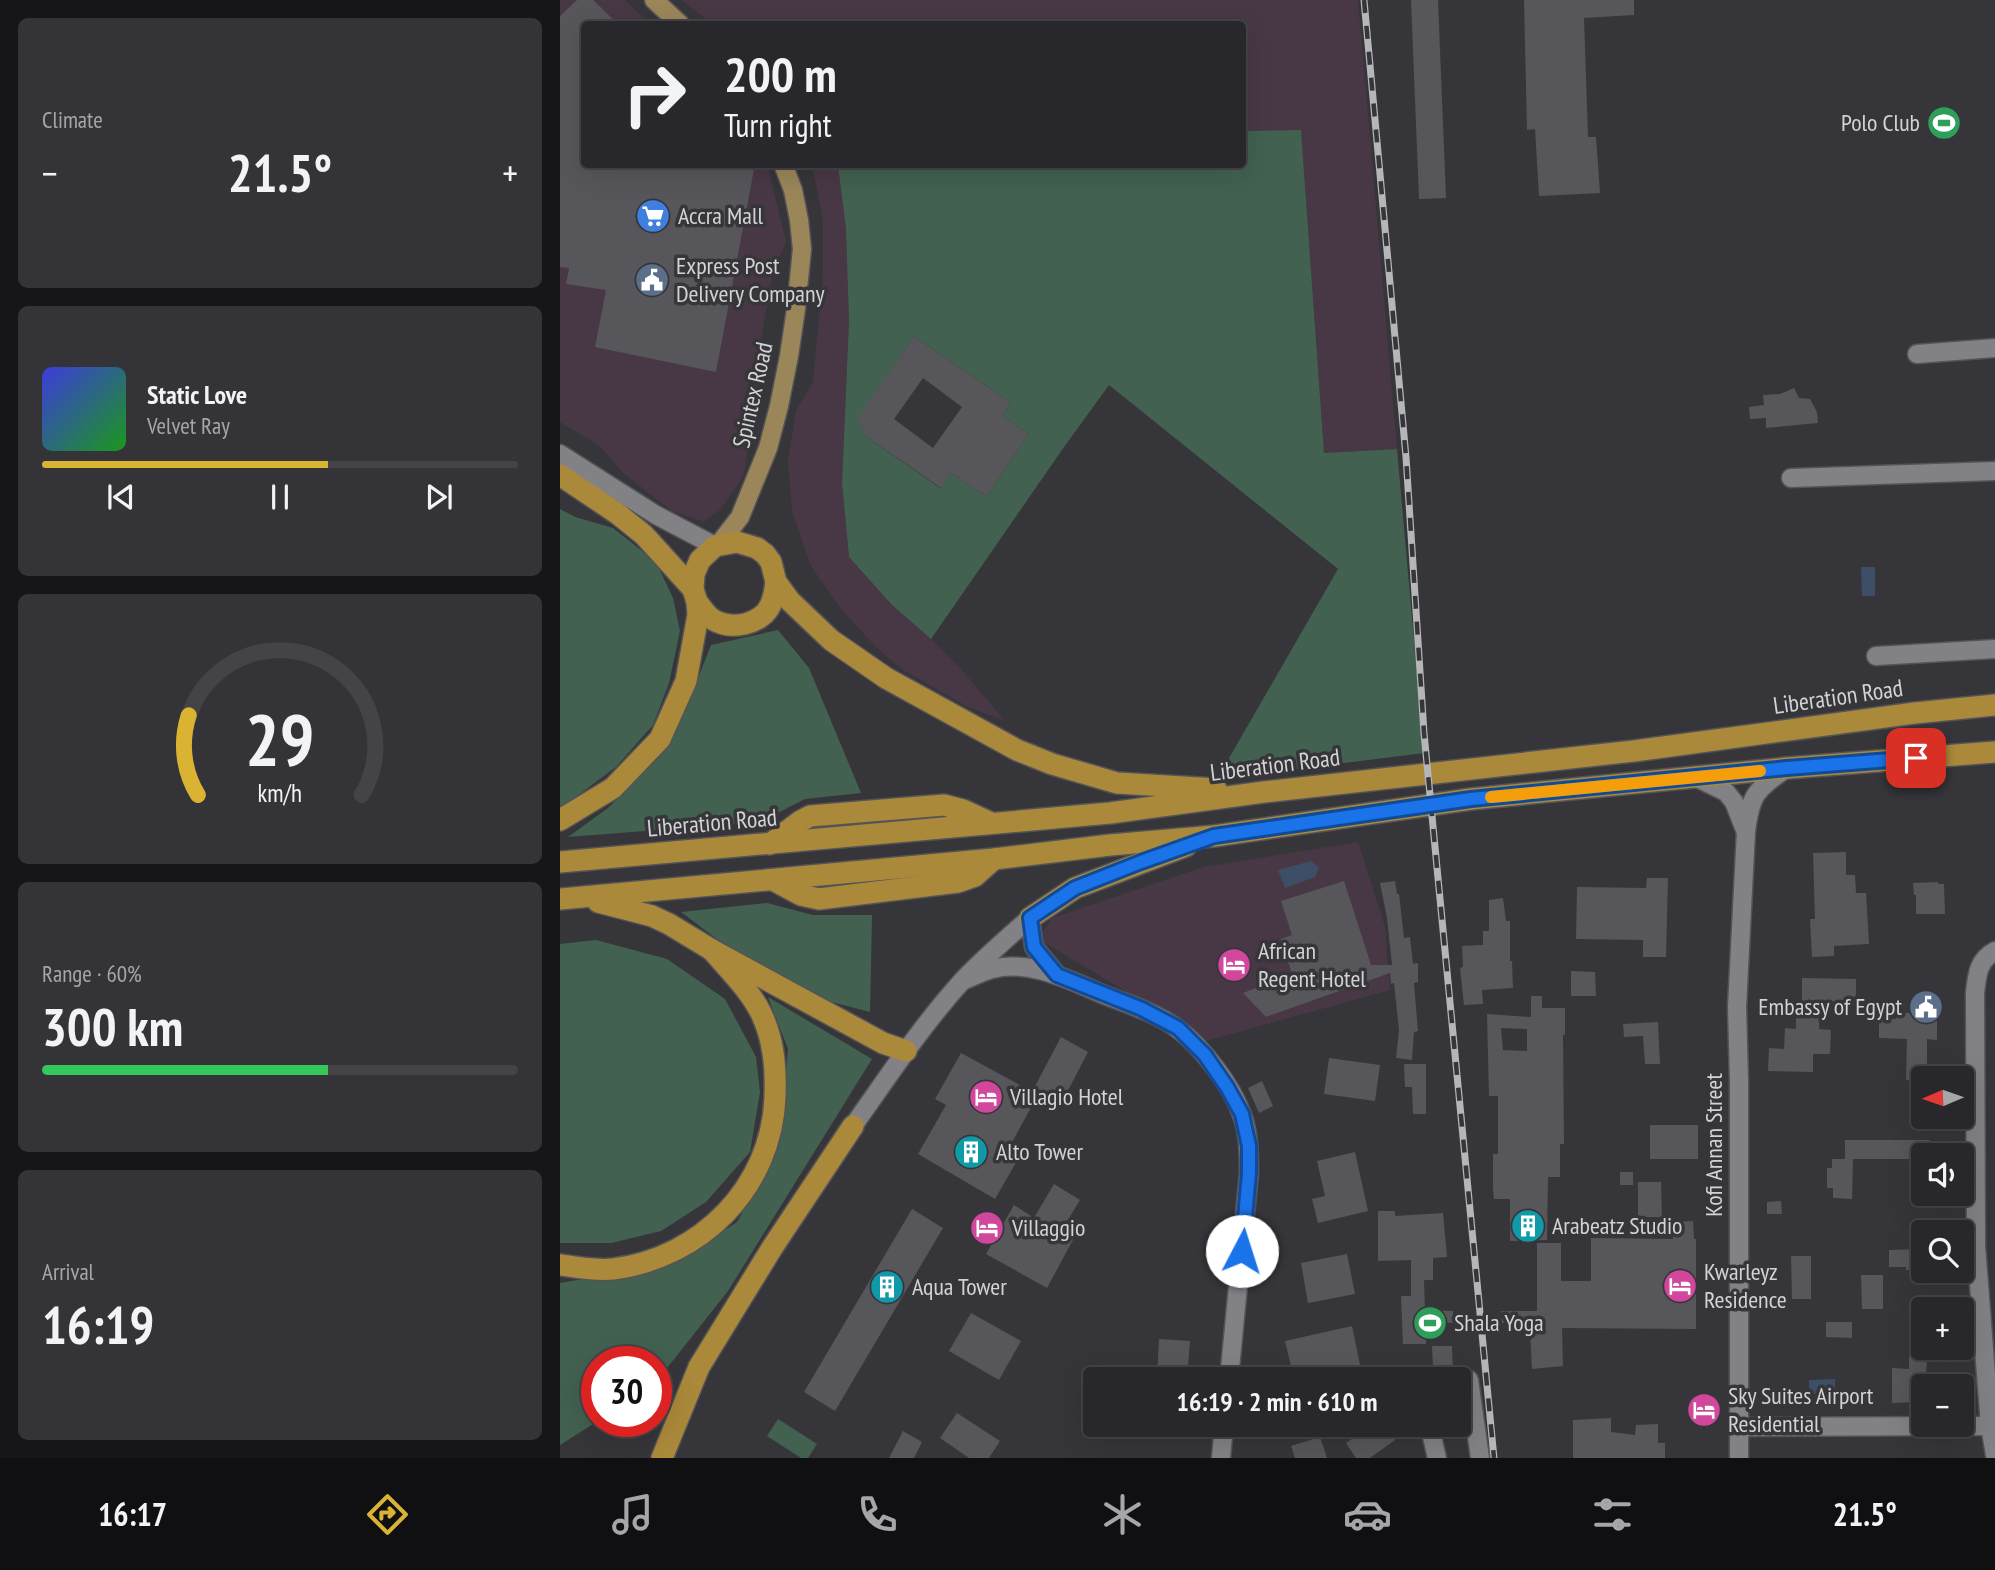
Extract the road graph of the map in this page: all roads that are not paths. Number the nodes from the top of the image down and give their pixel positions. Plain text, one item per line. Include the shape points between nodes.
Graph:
1 (654, 0) edge
2 (677, 21) edge
3 (784, 168) edge
4 (1995, 348) edge
5 (1917, 354) dead end
6 (560, 454) edge
7 (1995, 471) edge
8 (560, 475) edge
9 (1791, 478) dead end
10 (717, 545) junction
11 (776, 582) junction
12 (695, 596) junction
13 (1995, 649) edge
14 (1876, 656) dead end
15 (1995, 705) edge
16 (1995, 752) edge
17 (1787, 768) junction
18 (1695, 777) junction
19 (1264, 792) junction
20 (560, 820) edge
21 (1746, 831) junction
22 (1214, 836) junction
23 (560, 862) edge
24 (570, 898) edge
25 (1030, 918) junction
26 (712, 950) junction
27 (1995, 951) edge
28 (1057, 975) junction
29 (962, 981) junction
30 (906, 1051) junction
31 (853, 1126) joint
32 (1976, 1185) junction
33 (1995, 1185) edge
34 (560, 1265) edge
35 (1230, 1367) edge
36 (1471, 1394) edge
37 (1990, 1426) junction
38 (1739, 1427) junction
39 (1223, 1437) edge
40 (1432, 1437) edge
41 (1995, 1455) edge
42 (662, 1458) edge
43 (1221, 1458) edge
44 (1437, 1458) edge
45 (1480, 1458) edge
46 (1739, 1458) edge

1 - 2 main road
3 - 10 main road, Spintex Road via 802,248 789,355 768,448 740,517
4 - 5 street
6 - 10 street via 656,515
7 - 9 street
8 - 12 highway via 644,535
10 - 11 highway via 737,542 757,548 771,562
10 - 12 highway via 700,560 694,574
11 - 12 highway via 771,604 746,624 727,625 712,619
11 - 19 highway via 831,640 886,678 1017,750 1117,783
12 - 20 highway via 698,615 686,681 660,739 613,788
13 - 14 street
15 - 19 highway, Liberation Road
16 - 17 highway
17 - 18 highway
17 - 21 street, Kofi Annan Street via 1757,790
18 - 21 street, Kofi Annan Street via 1726,792
18 - 22 highway via 1471,799
19 - 23 highway, Liberation Road via 1110,813
21 - 38 street, Kofi Annan Street via 1737,1007
22 - 24 highway via 994,859 975,876 958,883 819,899 773,880
22 - 25 highway via 1075,888
24 - 26 highway via 652,916
25 - 28 street via 1034,947
25 - 29 street
26 - 30 highway via 883,1043
26 - 34 highway via 761,1014 774,1057 773,1120 758,1167 722,1218 679,1248 611,1269
27 - 32 street via 1979,967 1975,993
28 - 29 street via 1006,967
28 - 35 street via 1178,1028 1205,1055 1242,1114 1249,1173
29 - 30 street
30 - 31 street
31 - 42 highway via 699,1367
32 - 33 street
32 - 37 street via 1976,1246
36 - 45 street
37 - 38 street
37 - 41 street
38 - 46 street, Kofi Annan Street
39 - 43 street
40 - 44 street

